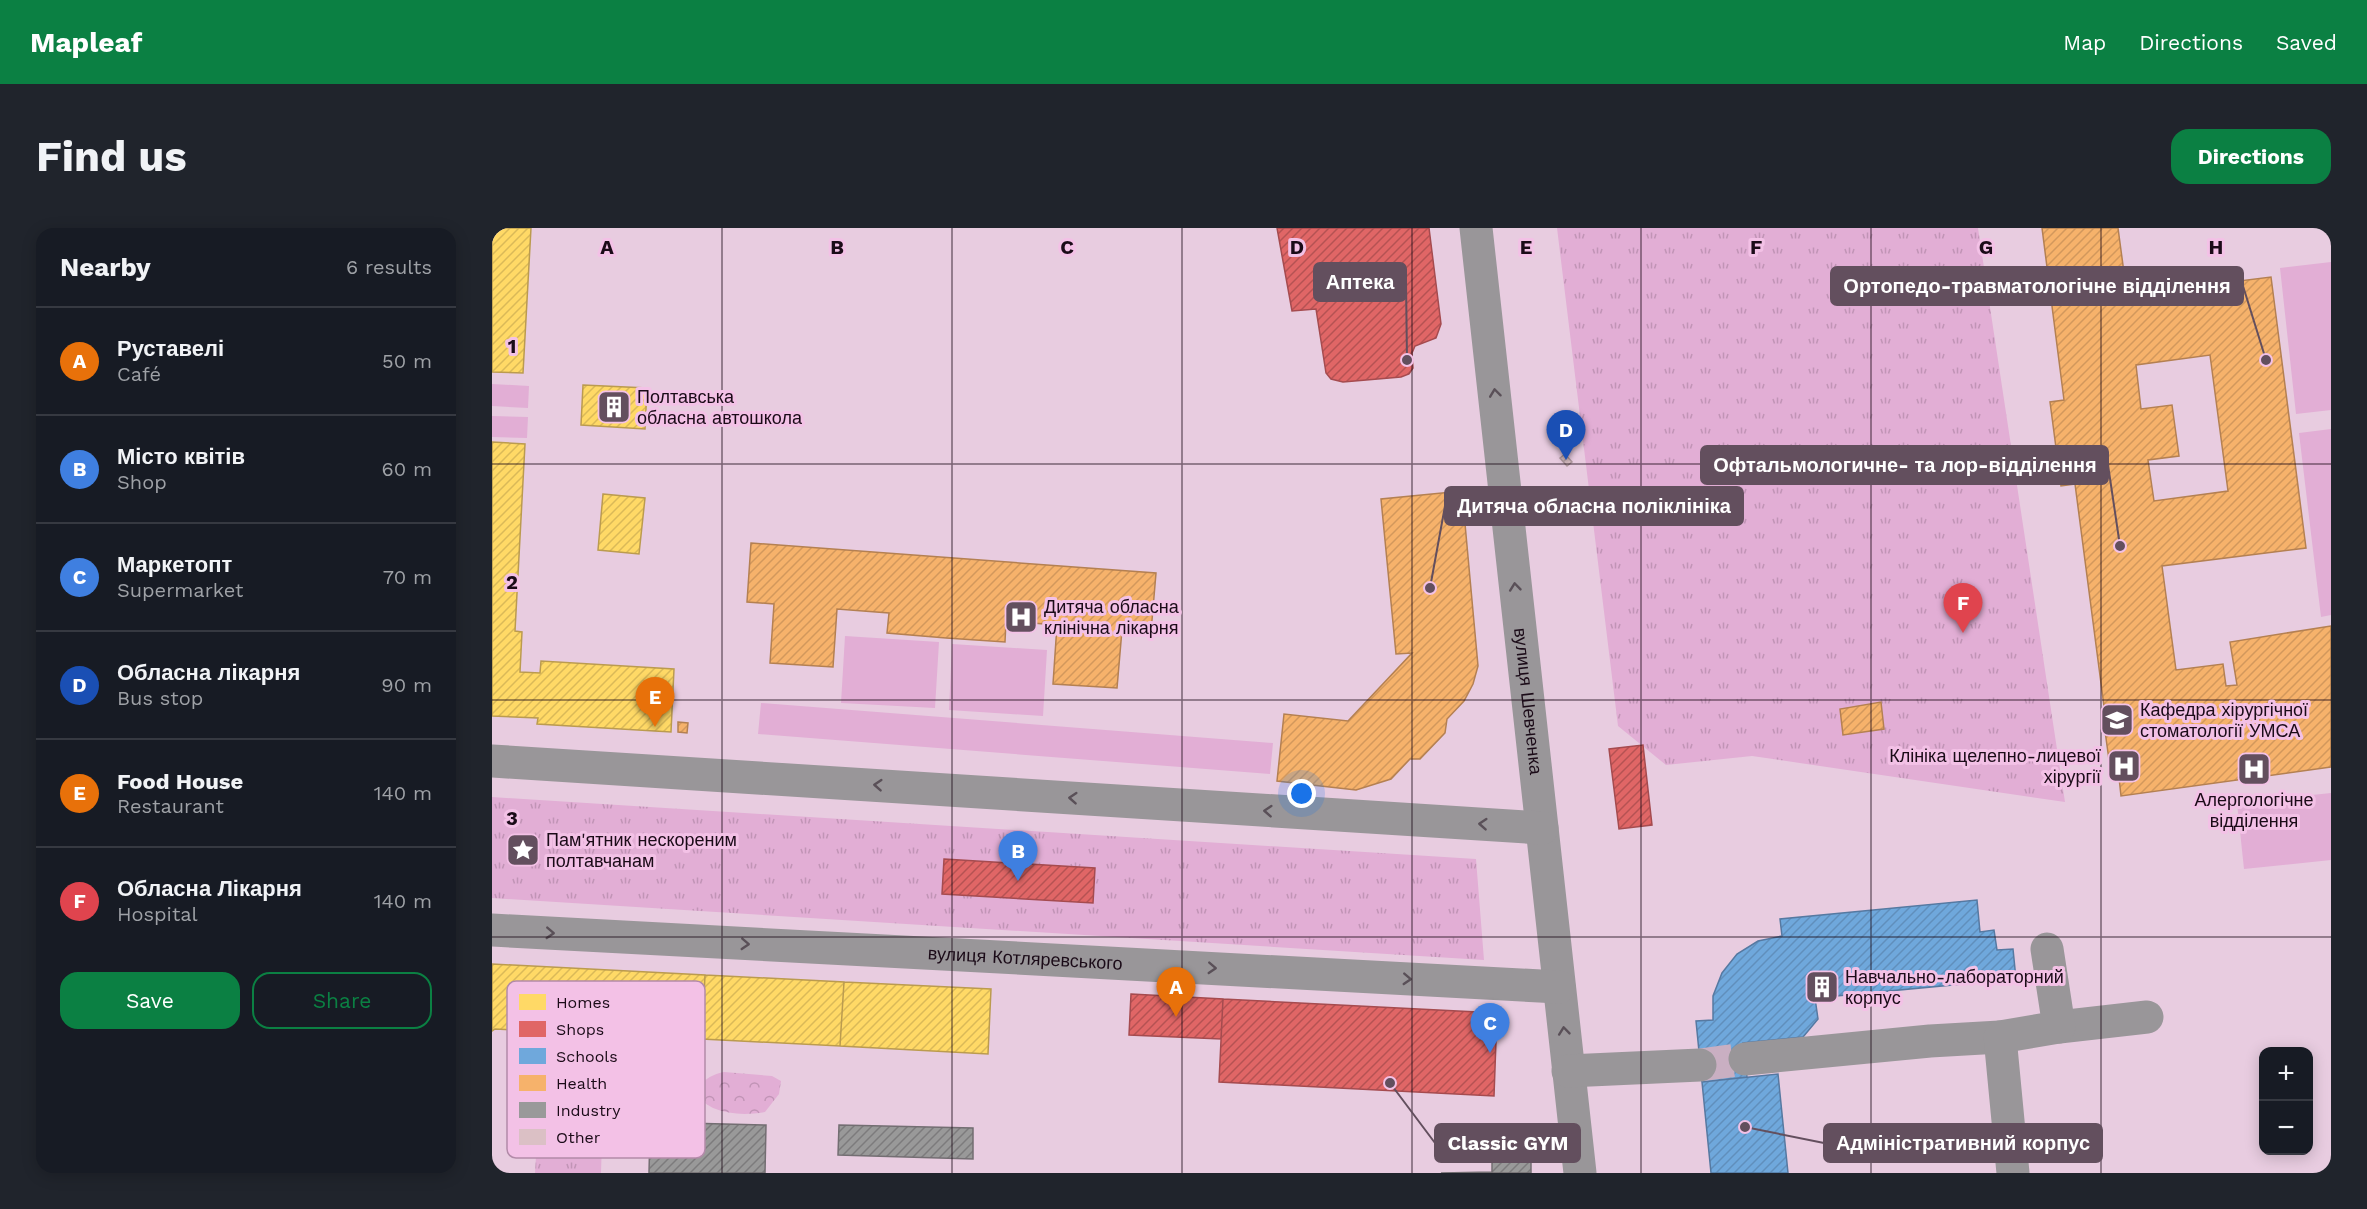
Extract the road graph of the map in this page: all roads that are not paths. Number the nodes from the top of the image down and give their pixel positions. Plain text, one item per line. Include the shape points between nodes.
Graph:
1 (1476, 228) edge
2 (492, 761) edge
3 (1542, 828) junction
4 (492, 930) edge
5 (2047, 949) dead end
6 (1559, 987) junction
7 (2146, 1017) dead end
8 (2059, 1027) junction
9 (2000, 1037) junction
10 (1745, 1059) tunnel mouth
11 (1700, 1065) tunnel mouth
12 (1568, 1071) junction
13 (1580, 1173) edge
14 (2013, 1173) edge

3 -> 1 street, вулиця Шевченка
3 -> 2 street
3 - 6 street, вулиця Шевченка
4 -> 6 street, вулиця Котляревського
5 - 8 street
12 -> 6 street, вулиця Шевченка
7 - 8 street
8 - 9 street
9 - 10 street
9 - 14 street
11 - 12 street
12 - 13 street, вулиця Шевченка

